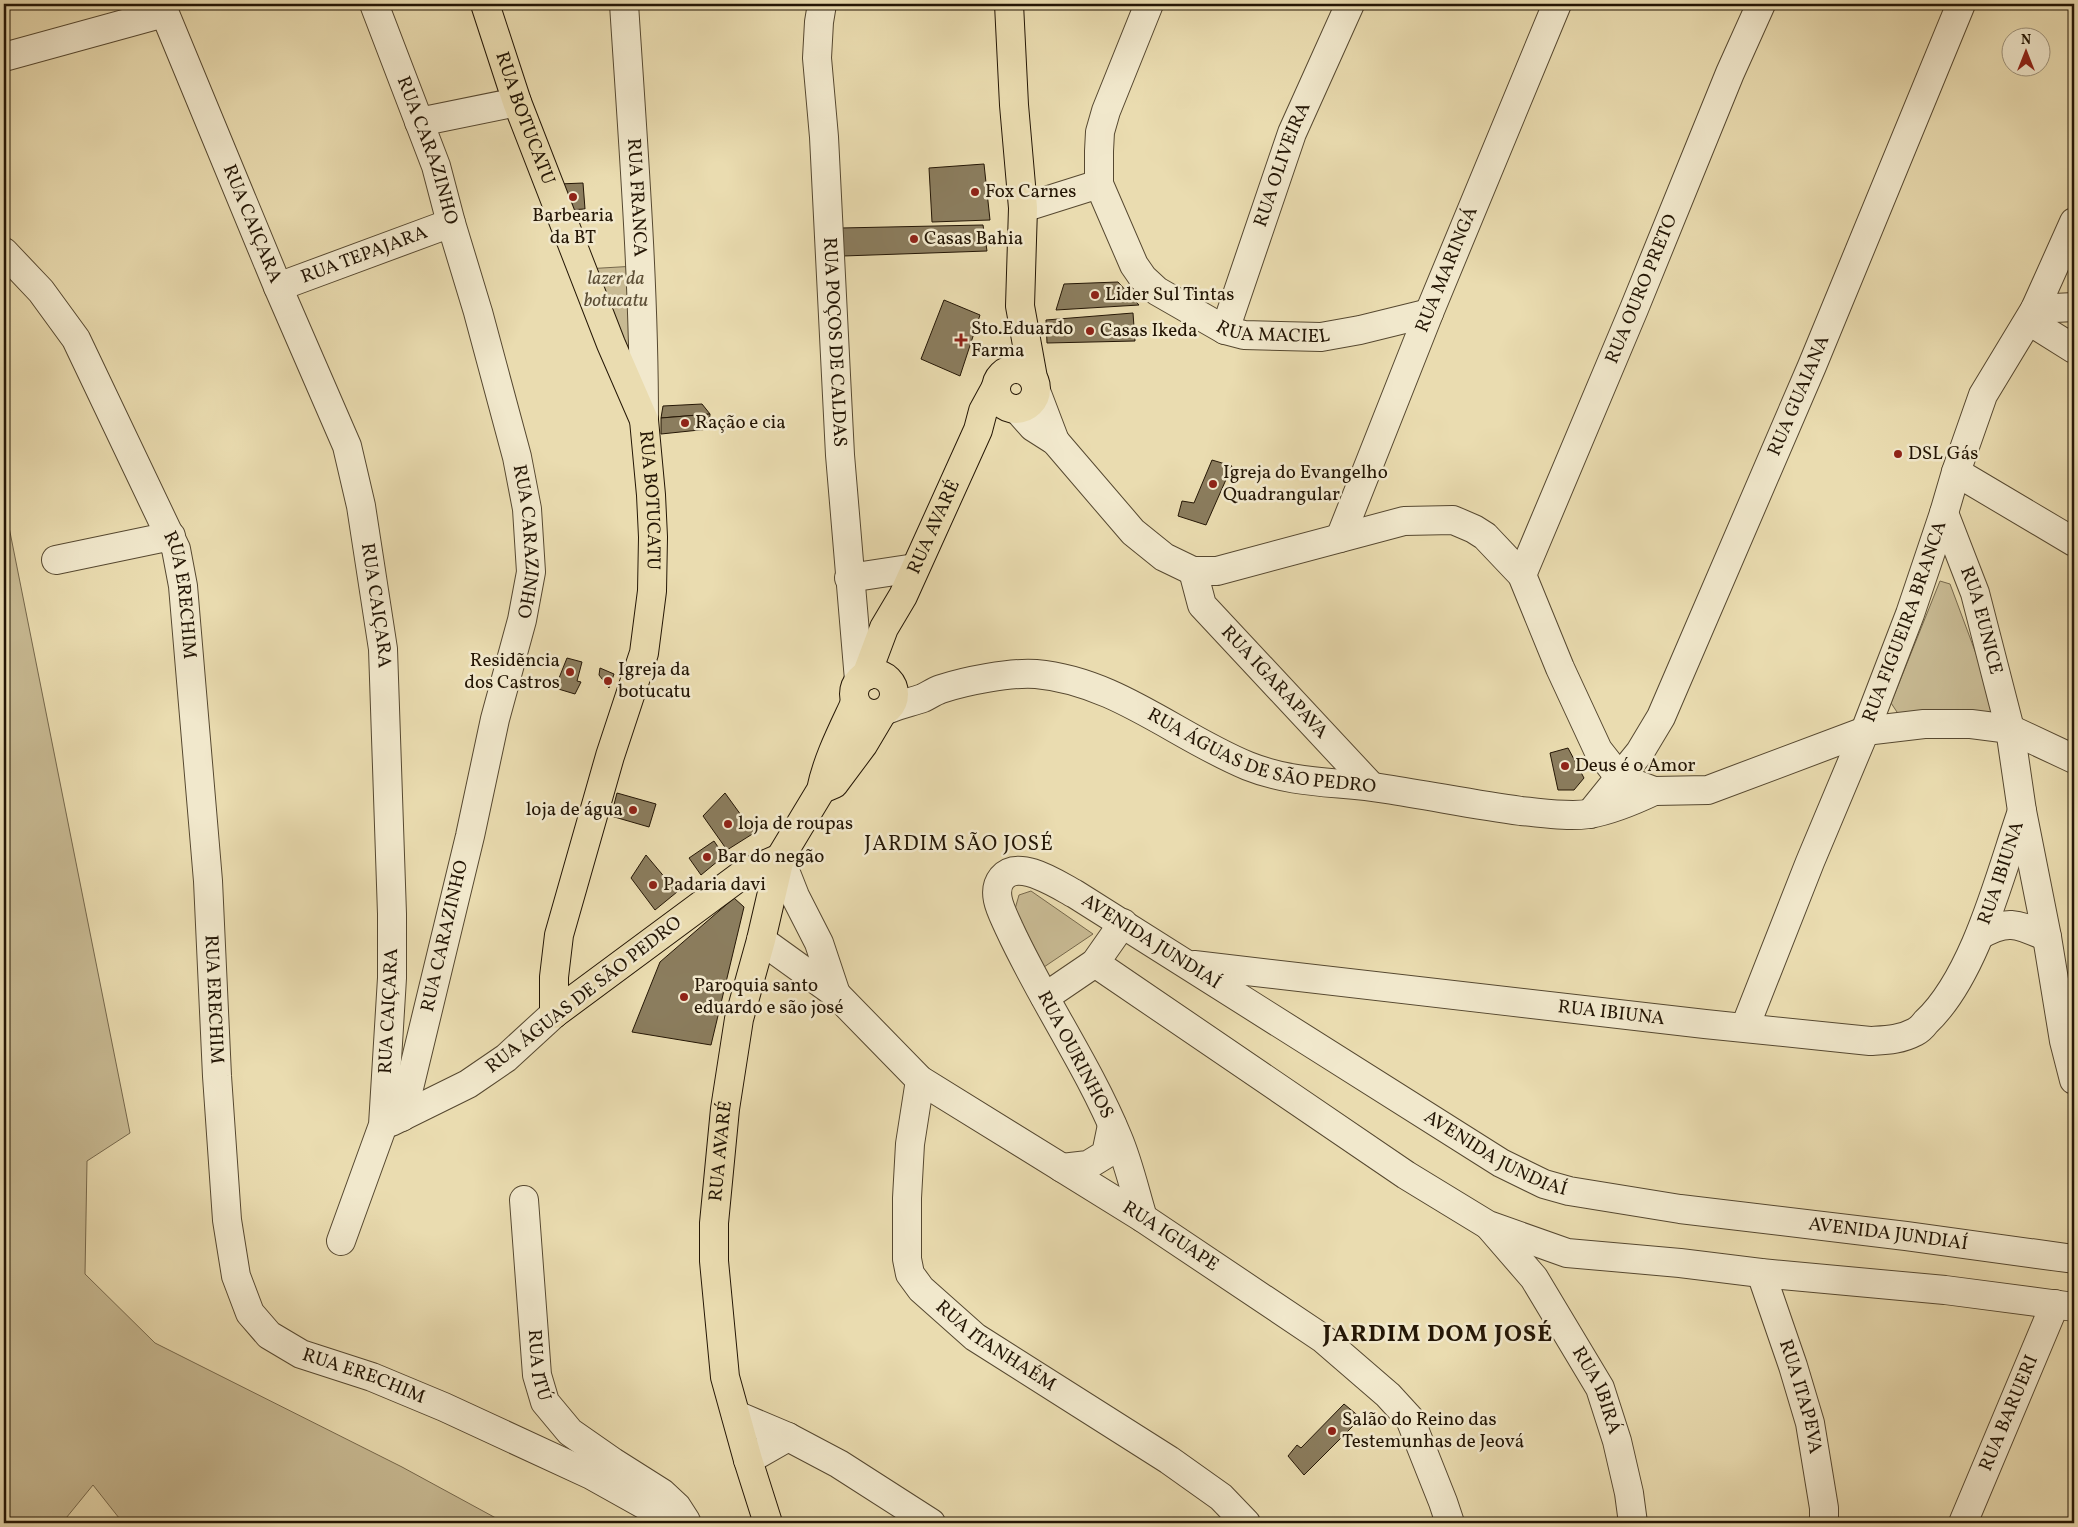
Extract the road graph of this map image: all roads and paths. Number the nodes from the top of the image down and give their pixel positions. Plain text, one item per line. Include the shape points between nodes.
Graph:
1 (374, 4) edge
2 (485, 4) edge
3 (624, 4) edge
4 (822, 4) edge
5 (1009, 4) edge
6 (1149, 4) edge
7 (1350, 4) edge
8 (1557, 4) edge
9 (1761, 4) edge
10 (1961, 4) edge
11 (162, 8) edge
12 (4, 58) edge
13 (517, 102) junction
14 (419, 122) junction
15 (1099, 184) junction
16 (1023, 208) junction
17 (2074, 222) edge
18 (451, 223) junction
19 (4, 252) edge
20 (278, 287) junction
21 (2074, 307) edge
22 (1429, 313) junction
23 (2032, 315) junction
24 (1225, 330) junction
25 (2074, 349) edge
26 (1015, 392) junction
27 (644, 420) junction
28 (1956, 472) junction
29 (1944, 513) junction
30 (171, 536) junction
31 (1340, 538) junction
32 (2074, 542) edge
33 (56, 560) dead end
34 (915, 568) junction
35 (1193, 571) junction
36 (1522, 575) junction
37 (849, 578) junction
38 (876, 692) junction
39 (2010, 729) junction
40 (1865, 732) junction
41 (2074, 759) edge
42 (1620, 778) junction
43 (1371, 786) junction
44 (1662, 792) junction
45 (2022, 811) junction
46 (1590, 814) junction
47 (780, 858) junction
48 (997, 896) joint
49 (1123, 923) junction
50 (1980, 934) junction
51 (2048, 937) junction
52 (761, 940) junction
53 (1095, 963) junction
54 (1188, 964) junction
55 (836, 994) junction
56 (1045, 996) junction
57 (554, 1014) junction
58 (1745, 1027) junction
59 (920, 1080) junction
60 (2074, 1080) edge
61 (392, 1121) junction
62 (1112, 1125) junction
63 (1062, 1168) junction
64 (524, 1200) dead end
65 (1143, 1218) junction
66 (1488, 1225) junction
67 (341, 1241) dead end
68 (1567, 1252) junction
69 (2074, 1260) edge
70 (1761, 1273) junction
71 (1534, 1278) junction
72 (2065, 1305) edge
73 (736, 1415) junction
74 (788, 1437) junction
75 (748, 1460) junction
76 (677, 1523) edge
77 (688, 1523) edge
78 (768, 1523) edge
79 (931, 1523) edge
80 (1246, 1523) edge
81 (1450, 1523) edge
82 (1633, 1523) edge
83 (1824, 1523) edge
84 (1963, 1523) edge

1 - 14 street, RUA CARAZINHO
2 - 13 main road, RUA BOTUCATU
3 - 27 street, RUA FRANCA via 641,271
4 - 37 street, RUA POÇOS DE CALDAS via 817,58
5 - 16 main road
6 - 15 street via 1100,132
7 - 24 street, RUA OLIVEIRA via 1292,133
8 - 22 street, RUA MARINGÁ
9 - 36 street, RUA OURO PRETO
10 - 42 street, RUA GUAIANA via 1812,366 1661,717
11 - 12 street
11 - 20 street, RUA CAIÇARA
13 - 14 street
13 - 27 main road, RUA BOTUCATU
14 - 18 street, RUA CARAZINHO via 436,166
15 - 16 street
15 - 24 street, RUA MACIEL via 1134,265 1143,278 1157,291
16 - 26 main road
17 - 23 street, RUA FIGUEIRA BRANCA
18 - 20 street, RUA TEPAJARA
18 - 61 street, RUA CARAZINHO via 517,457 527,509 531,572 470,836
19 - 30 street, RUA ERECHIM via 40,291 76,339
20 - 61 street, RUA CAIÇARA via 347,446 361,506 383,649 392,914
21 - 23 street
22 - 24 street, RUA MACIEL via 1321,337 1244,335
22 - 31 street, RUA MARINGÁ
23 - 25 street
23 - 28 street, RUA FIGUEIRA BRANCA via 1983,395
26 - 34 main road, RUA AVARÉ via 964,459
26 - 35 street via 1133,532 1164,557
27 - 57 main road, RUA BOTUCATU via 654,537 651,606 644,653 610,756 561,927 554,978
28 - 29 street, RUA FIGUEIRA BRANCA
28 - 32 street
29 - 39 street, RUA EUNICE via 1975,593
29 - 40 street, RUA FIGUEIRA BRANCA
30 - 33 street
30 - 76 street, RUA ERECHIM via 183,586 208,881 227,1220 236,1276 250,1312 269,1335 301,1354 372,1377 444,1407 591,1475
31 - 35 street via 1217,571
31 - 36 street via 1404,521 1453,520 1484,536
34 - 37 street
34 - 38 main road, RUA AVARÉ via 884,628
35 - 43 street, RUA IGARAPAVA via 1202,604
36 - 42 street via 1598,750
37 - 38 street, RUA POÇOS DE CALDAS
38 - 43 street, RUA ÁGUAS DE SÃO PEDRO via 924,697 940,689 1010,676 1034,674 1063,678 1098,689 1143,710 1207,747 1249,766 1292,779
38 - 47 main road, RUA AVARÉ via 839,738 821,790
39 - 40 street via 1971,724 1924,724
39 - 41 street
39 - 45 street, RUA EUNICE
40 - 44 street via 1708,790
40 - 58 street, RUA FIGUEIRA BRANCA
42 - 44 street
42 - 46 street
43 - 46 street, RUA ÁGUAS DE SÃO PEDRO via 1512,810 1558,815
44 - 46 street, RUA ÁGUAS DE SÃO PEDRO
45 - 50 street, RUA IBIUNA
45 - 51 street, RUA EUNICE
47 - 52 main road, RUA AVARÉ
47 - 55 street, RUA IGUAPE via 819,943
47 - 57 main road, RUA ÁGUAS DE SÃO PEDRO via 743,874
48 - 49 street, AVENIDA JUNDIAÍ via 1002,878 1010,873 1026,871 1075,894
48 - 56 street, RUA OURINHOS via 1011,932
49 - 53 street
49 - 54 street, AVENIDA JUNDIAÍ
50 - 51 street, RUA IBIUNA via 1993,927 2014,924
50 - 58 street, RUA IBIUNA via 1958,982 1940,1010 1917,1032 1895,1040 1870,1041
51 - 60 street, RUA EUNICE via 2064,1041
52 - 55 street, RUA IGUAPE
52 - 73 main road, RUA AVARÉ via 739,1019 731,1067 714,1223 714,1261 724,1368
53 - 56 street
53 - 66 street via 1406,1176
54 - 58 street, RUA IBIUNA
54 - 69 street, AVENIDA JUNDIAÍ via 1501,1163 1544,1184 1680,1209
55 - 59 street, RUA IGUAPE
56 - 62 street, RUA OURINHOS
57 - 61 street, RUA ÁGUAS DE SÃO PEDRO via 506,1058 476,1078
59 - 63 street, RUA IGUAPE
59 - 80 street, RUA ITANHAÉM via 906,1198 907,1259 910,1274 921,1289 975,1337 1168,1460 1221,1497
61 - 67 street, RUA CAIÇARA
62 - 63 street via 1106,1154 1088,1165
62 - 65 street, RUA OURINHOS
63 - 65 street, RUA IGUAPE
64 - 77 street, RUA ITÚ via 537,1375 545,1402 570,1432 662,1493
65 - 81 street, RUA IGUAPE via 1322,1338 1388,1395 1410,1419
66 - 68 street
66 - 71 street, RUA IBIRÁ
68 - 70 street
68 - 71 street
70 - 72 street
70 - 83 street, RUA ITAPEVA via 1810,1423
71 - 82 street, RUA IBIRÁ via 1600,1388 1617,1441
72 - 84 street, RUA BARUERI
73 - 74 street
73 - 75 main road, RUA AVARÉ
74 - 75 street
74 - 79 street via 839,1464
75 - 78 main road, RUA AVARÉ

